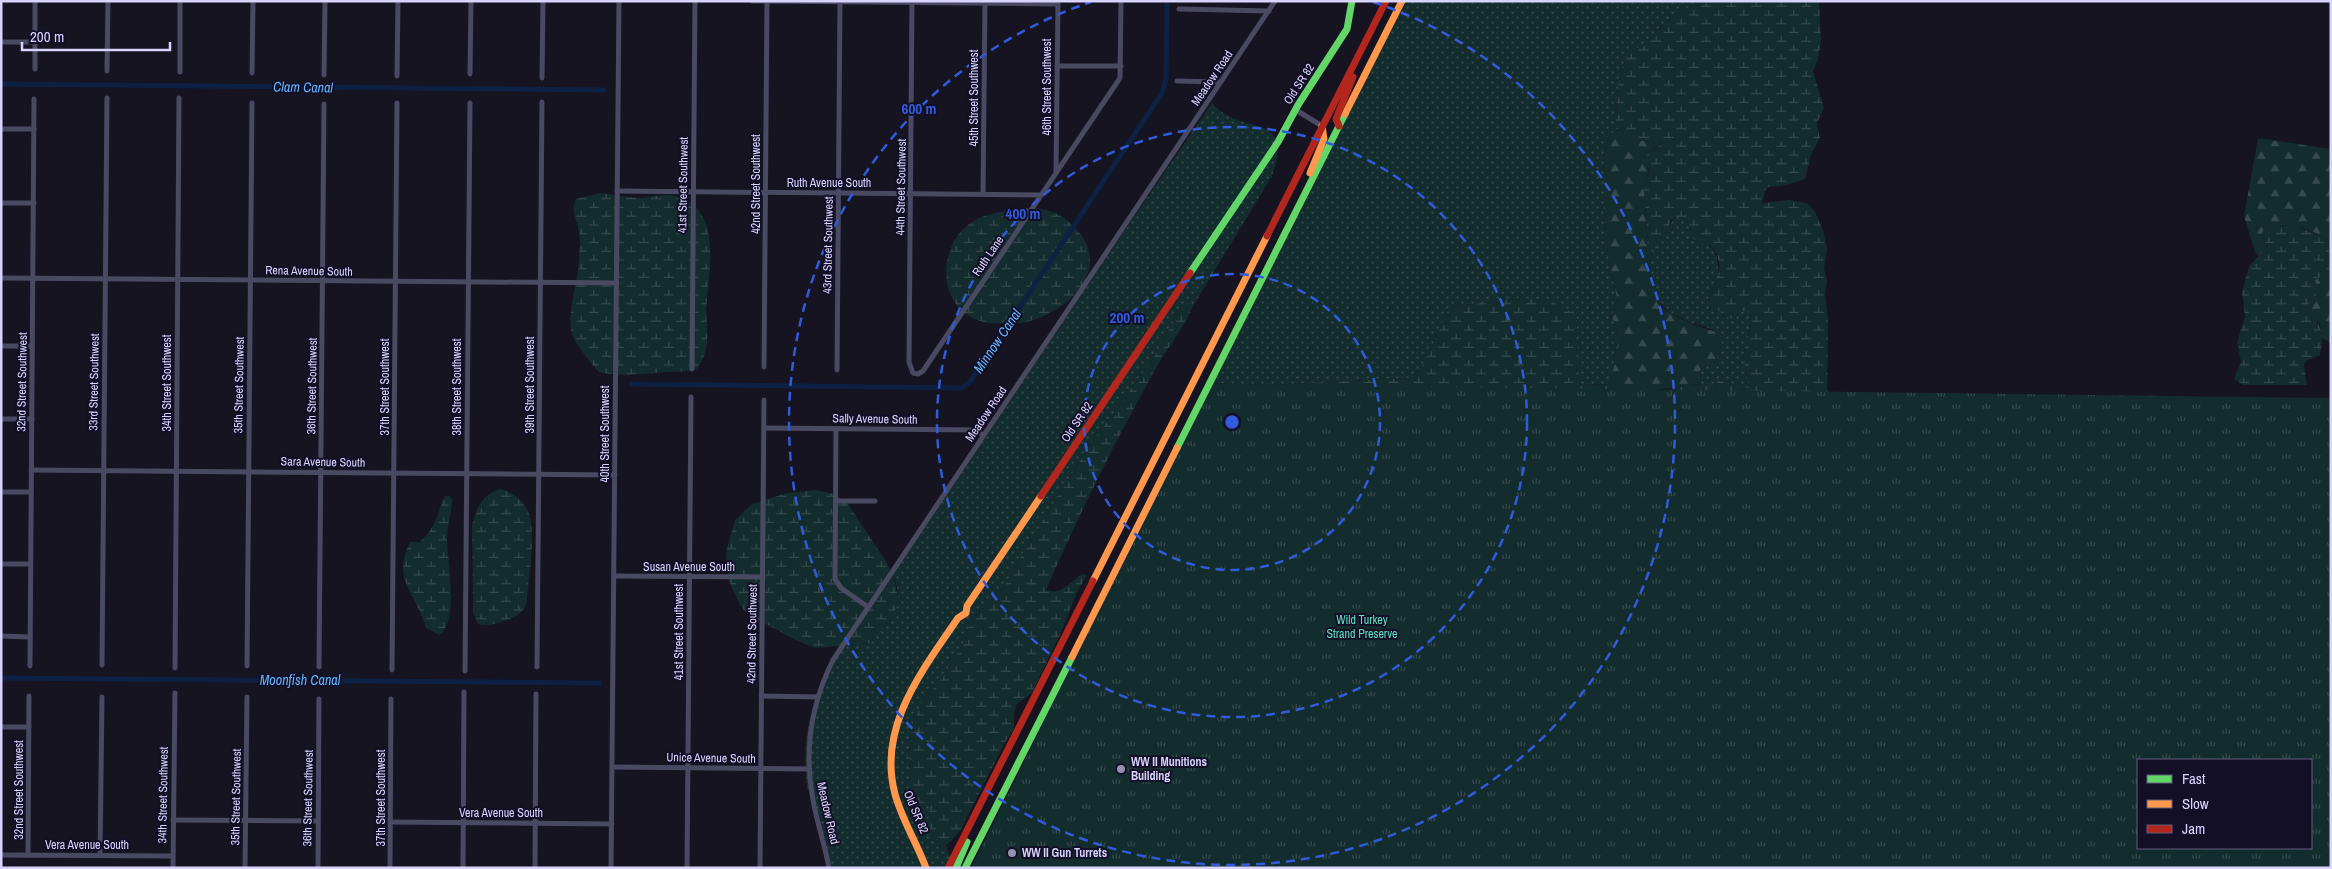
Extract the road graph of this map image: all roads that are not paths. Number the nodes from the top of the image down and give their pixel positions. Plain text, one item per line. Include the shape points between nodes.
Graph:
1 (35, 1) edge
2 (108, 1) edge
3 (180, 1) edge
4 (253, 1) edge
5 (325, 1) edge
6 (398, 1) edge
7 (470, 1) edge
8 (543, 1) edge
9 (619, 1) edge
10 (695, 1) edge
11 (752, 1) edge
12 (767, 1) edge
13 (1121, 1) edge
14 (1276, 1) edge
15 (1352, 1) edge
16 (1386, 1) edge
17 (1402, 1) edge
18 (840, 2) edge
19 (912, 2) edge
20 (985, 2) edge
21 (1058, 2) edge
22 (1180, 9) dead end
23 (1269, 11) junction
24 (1373, 26) junction
25 (1, 42) edge
26 (35, 42) junction
27 (1057, 66) junction
28 (1121, 66) junction
29 (35, 70) dead end
30 (107, 71) dead end
31 (180, 72) dead end
32 (252, 73) dead end
33 (470, 74) dead end
34 (324, 75) dead end
35 (397, 76) dead end
36 (542, 78) dead end
37 (1177, 81) dead end
38 (1221, 82) junction
39 (107, 98) dead end
40 (179, 98) dead end
41 (34, 99) dead end
42 (542, 102) dead end
43 (252, 103) dead end
44 (470, 103) dead end
45 (324, 104) dead end
46 (397, 104) dead end
47 (1296, 110) junction
48 (1322, 126) junction
49 (1339, 126) junction
50 (1, 129) edge
51 (34, 129) junction
52 (1056, 173) junction
53 (617, 191) junction
54 (693, 192) junction
55 (765, 193) junction
56 (838, 193) junction
57 (910, 194) junction
58 (983, 194) junction
59 (1041, 195) junction
60 (1, 203) edge
61 (34, 203) junction
62 (1279, 244) junction
63 (1, 278) edge
64 (33, 278) junction
65 (105, 279) junction
66 (178, 280) junction
67 (250, 280) junction
68 (323, 281) junction
69 (396, 282) junction
70 (468, 282) junction
71 (541, 283) junction
72 (617, 284) junction
73 (1, 346) edge
74 (32, 346) junction
75 (764, 367) dead end
76 (692, 369) dead end
77 (836, 370) dead end
78 (913, 372) joint
79 (691, 397) dead end
80 (764, 400) dead end
81 (1, 419) edge
82 (32, 419) junction
83 (764, 428) junction
84 (836, 428) junction
85 (983, 436) junction
86 (31, 470) junction
87 (104, 470) junction
88 (176, 471) junction
89 (248, 472) junction
90 (321, 472) junction
91 (394, 473) junction
92 (466, 474) junction
93 (539, 474) junction
94 (615, 475) junction
95 (1, 492) edge
96 (31, 492) junction
97 (836, 501) junction
98 (875, 502) dead end
99 (1, 564) edge
100 (30, 564) junction
101 (614, 576) junction
102 (690, 577) junction
103 (763, 577) junction
104 (868, 607) junction
105 (1, 636) edge
106 (30, 637) junction
107 (102, 665) dead end
108 (30, 666) dead end
109 (247, 666) dead end
110 (319, 667) dead end
111 (537, 667) dead end
112 (175, 668) dead end
113 (392, 670) dead end
114 (465, 671) dead end
115 (464, 692) dead end
116 (175, 693) dead end
117 (536, 694) dead end
118 (29, 696) dead end
119 (761, 696) junction
120 (102, 697) dead end
121 (247, 697) dead end
122 (818, 697) junction
123 (319, 699) dead end
124 (392, 699) dead end
125 (1, 726) edge
126 (29, 727) junction
127 (612, 767) junction
128 (688, 768) junction
129 (760, 769) junction
130 (809, 769) junction
131 (991, 782) junction
132 (173, 820) junction
133 (246, 820) junction
134 (318, 821) junction
135 (391, 822) junction
136 (463, 822) junction
137 (535, 823) junction
138 (612, 824) junction
139 (1, 855) edge
140 (28, 855) junction
141 (100, 855) junction
142 (173, 856) junction
143 (173, 868) edge
144 (245, 868) edge
145 (318, 868) edge
146 (390, 868) edge
147 (463, 868) edge
148 (535, 868) edge
149 (611, 868) edge
150 (687, 868) edge
151 (760, 868) edge
152 (829, 868) edge
153 (926, 868) edge
154 (948, 868) edge
155 (956, 868) edge
156 (965, 868) edge

1 - 26 street
2 - 30 street
3 - 31 street
4 - 32 street
5 - 34 street
6 - 35 street
7 - 33 street
8 - 36 street
9 - 53 street, 40th Street Southwest
10 - 54 street, 41st Street Southwest
11 - 12 street
12 - 18 street
12 - 55 street, 42nd Street Southwest
13 - 28 street, Ruth Lane
14 - 23 street, Meadow Road
15 - 47 main road, Old SR 82 via 1347,30
16 - 24 main road
17 - 49 main road
18 - 19 street
18 - 56 street, 43rd Street Southwest
19 - 20 street
19 - 57 street, 44th Street Southwest
20 - 21 street
20 - 58 street, 45th Street Southwest
21 - 27 street, 46th Street Southwest
22 - 23 street
23 - 38 street, Meadow Road
24 - 48 main road
24 - 49 main road via 1371,43 1339,109 1336,119
25 - 26 street
26 - 29 street
27 - 28 street
27 - 52 street, 46th Street Southwest
28 - 52 street, Ruth Lane via 1120,78
37 - 38 street
38 - 85 street, Meadow Road
39 - 65 street, 33rd Street Southwest
40 - 66 street, 34th Street Southwest
41 - 51 street, 32nd Street Southwest
42 - 71 street, 39th Street Southwest
43 - 67 street, 35th Street Southwest
44 - 70 street, 38th Street Southwest
45 - 68 street, 36th Street Southwest
46 - 69 street, 37th Street Southwest
47 - 48 street
47 - 153 main road, Old SR 82 via 1278,142 972,598 966,613 958,618 901,706 892,737 892,778 899,805
48 - 62 main road via 1324,139 1280,231
48 - 131 main road
49 - 62 main road
50 - 51 street
51 - 61 street, 32nd Street Southwest
52 - 59 street, Ruth Lane
53 - 54 street, Ruth Avenue South
53 - 72 street, 40th Street Southwest
54 - 55 street, Ruth Avenue South
54 - 76 street, 41st Street Southwest
55 - 56 street, Ruth Avenue South
55 - 75 street, 42nd Street Southwest
56 - 57 street, Ruth Avenue South
56 - 77 street, 43rd Street Southwest
57 - 58 street, Ruth Avenue South
57 - 78 street, 44th Street Southwest via 909,362
58 - 59 street, Ruth Avenue South
59 - 78 street, Ruth Lane via 923,370 918,374
60 - 61 street
61 - 64 street, 32nd Street Southwest
62 - 156 main road
63 - 64 street, Rena Avenue South
64 - 65 street, Rena Avenue South
64 - 74 street, 32nd Street Southwest
65 - 66 street, Rena Avenue South
65 - 87 street, 33rd Street Southwest
66 - 67 street, Rena Avenue South
66 - 88 street, 34th Street Southwest
67 - 68 street, Rena Avenue South
67 - 89 street, 35th Street Southwest
68 - 69 street, Rena Avenue South
68 - 90 street, 36th Street Southwest
69 - 70 street, Rena Avenue South
69 - 91 street, 37th Street Southwest
70 - 71 street, Rena Avenue South
70 - 92 street, 38th Street Southwest
71 - 72 street, Rena Avenue South
71 - 93 street, 39th Street Southwest
72 - 94 street, 40th Street Southwest
73 - 74 street
74 - 82 street, 32nd Street Southwest
79 - 102 street, 41st Street Southwest
80 - 83 street, 42nd Street Southwest
81 - 82 street
82 - 86 street, 32nd Street Southwest
83 - 84 street, Sally Avenue South
83 - 103 street, 42nd Street Southwest
84 - 85 street, Sally Avenue South via 978,430
84 - 97 street
85 - 104 street, Meadow Road
86 - 87 street, Sara Avenue South
86 - 96 street, 32nd Street Southwest
87 - 88 street, Sara Avenue South
87 - 107 street, 33rd Street Southwest
88 - 89 street, Sara Avenue South
88 - 112 street, 34th Street Southwest
89 - 90 street, Sara Avenue South
89 - 109 street, 35th Street Southwest
90 - 91 street, Sara Avenue South
90 - 110 street, 36th Street Southwest
91 - 92 street, Sara Avenue South
91 - 113 street, 37th Street Southwest
92 - 93 street, Sara Avenue South
92 - 114 street, 38th Street Southwest
93 - 94 street, Sara Avenue South
93 - 111 street, 39th Street Southwest
94 - 101 street, 40th Street Southwest
95 - 96 street
96 - 100 street, 32nd Street Southwest
97 - 98 street
97 - 104 street via 835,579 841,588
99 - 100 street
100 - 106 street, 32nd Street Southwest
101 - 102 street, Susan Avenue South
101 - 127 street, 40th Street Southwest
102 - 103 street, Susan Avenue South
102 - 128 street, 41st Street Southwest
103 - 119 street, 42nd Street Southwest
104 - 122 street, Meadow Road via 833,660
105 - 106 street
106 - 108 street, 32nd Street Southwest
115 - 136 street
116 - 132 street, 34th Street Southwest
117 - 137 street
118 - 126 street, 32nd Street Southwest
119 - 122 street
119 - 129 street, 42nd Street Southwest
120 - 141 street
121 - 133 street, 35th Street Southwest
122 - 130 street, Meadow Road via 811,728
123 - 134 street, 36th Street Southwest
124 - 135 street, 37th Street Southwest
125 - 126 street
126 - 140 street, 32nd Street Southwest
127 - 128 street, Unice Avenue South
127 - 138 street, 40th Street Southwest
128 - 129 street, Unice Avenue South
128 - 150 street, 41st Street Southwest
129 - 130 street, Unice Avenue South
129 - 151 street, 42nd Street Southwest
130 - 152 street, Meadow Road
131 - 154 main road
131 - 155 main road via 985,806
132 - 133 street
132 - 142 street, 34th Street Southwest
133 - 134 street
133 - 144 street, 35th Street Southwest
134 - 145 street, 36th Street Southwest
135 - 136 street, Vera Avenue South
135 - 146 street, 37th Street Southwest
136 - 137 street, Vera Avenue South
136 - 147 street
137 - 138 street, Vera Avenue South
137 - 148 street
138 - 149 street, 40th Street Southwest
139 - 140 street, Vera Avenue South
140 - 141 street, Vera Avenue South
141 - 142 street, Vera Avenue South
142 - 143 street, 34th Street Southwest

